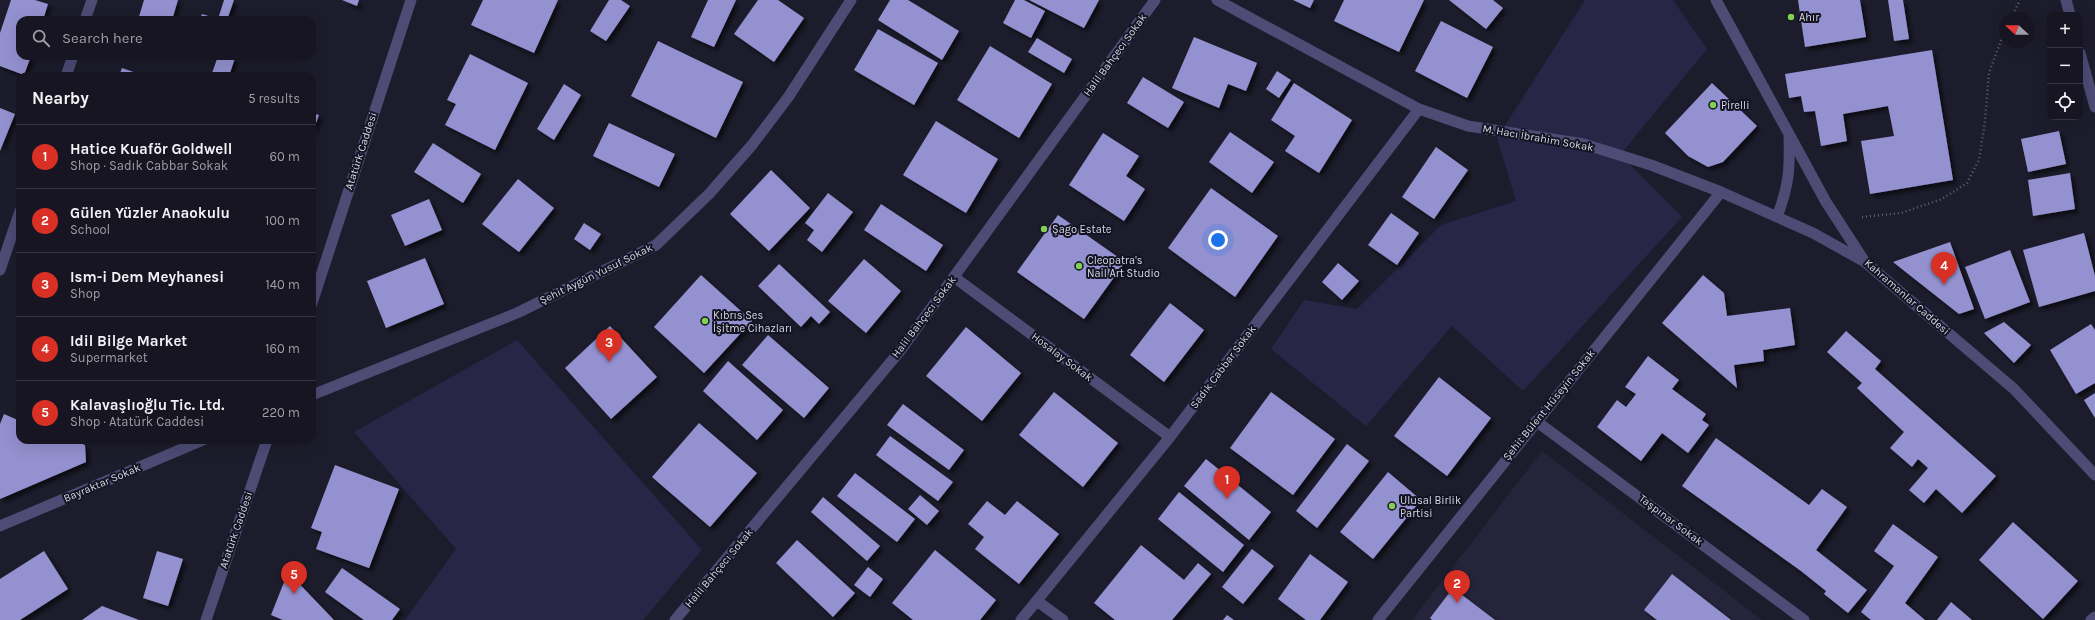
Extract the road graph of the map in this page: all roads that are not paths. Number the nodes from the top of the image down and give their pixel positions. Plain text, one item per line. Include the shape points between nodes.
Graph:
1 (92, 0) edge
2 (411, 0) edge
3 (849, 0) edge
4 (1156, 0) edge
5 (1217, 0) edge
6 (1717, 0) edge
7 (2066, 0) edge
8 (2069, 12) edge
9 (86, 16) edge
10 (72, 60) edge
11 (2083, 64) edge
12 (67, 72) edge
13 (2095, 107) edge
14 (1419, 109) junction
15 (1789, 134) junction
16 (1721, 192) junction
17 (1776, 217) junction
18 (16, 223) edge
19 (1865, 262) junction
20 (0, 270) edge
21 (954, 277) junction
22 (316, 291) edge
23 (316, 393) edge
24 (1536, 420) junction
25 (1170, 437) junction
26 (194, 444) edge
27 (266, 444) edge
28 (2095, 475) edge
29 (0, 526) edge
30 (1037, 601) junction
31 (2095, 617) edge
32 (206, 620) edge
33 (675, 620) edge
34 (1021, 620) edge
35 (1063, 620) edge
36 (1378, 620) edge
37 (1804, 620) edge
38 (2091, 620) edge

1 - 9 street
2 - 22 street, Atatürk Caddesi
3 - 23 street, Şehit Aygün Yusuf Sokak via 789,96 752,145 709,194 656,245 517,313
4 - 21 street, Halil Bahçecı Sokak
5 - 14 street, M. Hacı İbrahim Sokak
6 - 15 street, Kahramanlar Caddesi
7 - 8 street
10 - 12 street
11 - 13 street
14 - 16 street, M. Hacı İbrahim Sokak via 1468,126 1584,144 1650,165
14 - 25 street, Sadık Cabbar Sokak
15 - 17 street via 1790,172 1784,199
15 - 19 street, Kahramanlar Caddesi via 1837,219
16 - 17 street, M. Hacı İbrahim Sokak
16 - 24 street, Şehit Bülent Hüseyin Sokak
17 - 19 street, M. Hacı İbrahim Sokak via 1813,233
18 - 20 street
19 - 28 street, Kahramanlar Caddesi via 2014,389
21 - 25 street, Hosalay Sokak
21 - 33 street, Halil Bahçecı Sokak via 900,351
24 - 36 street, Şehit Bülent Hüseyin Sokak
24 - 37 street, Taşpınar Sokak
25 - 30 street, Sadık Cabbar Sokak
26 - 29 street, Bayraktar Sokak
27 - 32 street, Atatürk Caddesi
30 - 34 street, Sadık Cabbar Sokak
30 - 35 street
31 - 38 street

